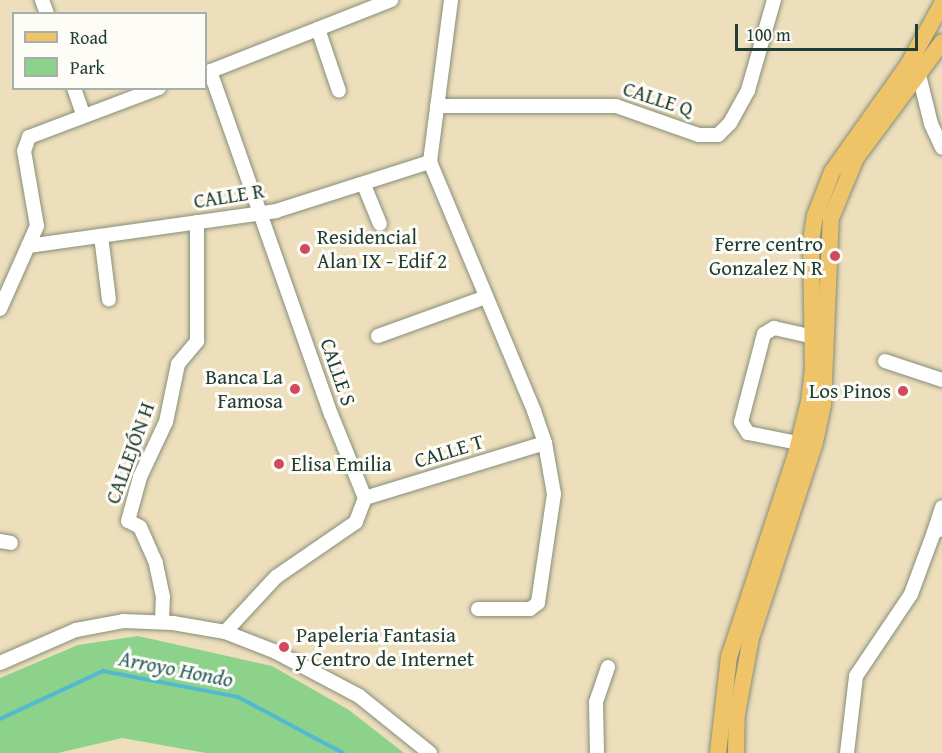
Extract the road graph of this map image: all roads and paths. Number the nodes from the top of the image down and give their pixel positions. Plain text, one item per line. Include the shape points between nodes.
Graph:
1 (391, 0) edge
2 (451, 0) edge
3 (774, 0) edge
4 (942, 4) edge
5 (318, 28) junction
6 (942, 42) edge
7 (914, 70) junction
8 (208, 72) edge
9 (75, 90) edge
10 (153, 90) edge
11 (339, 91) dead end
12 (436, 106) junction
13 (83, 114) junction
14 (942, 148) edge
15 (430, 162) junction
16 (364, 184) junction
17 (261, 213) junction
18 (197, 222) junction
19 (380, 224) dead end
20 (101, 236) junction
21 (28, 246) junction
22 (486, 297) junction
23 (109, 300) dead end
24 (0, 309) edge
25 (378, 336) dead end
26 (814, 337) junction
27 (885, 361) dead end
28 (942, 380) edge
29 (545, 443) junction
30 (798, 443) junction
31 (365, 498) junction
32 (942, 507) edge
33 (938, 531) edge
34 (478, 609) dead end
35 (162, 622) junction
36 (225, 632) junction
37 (0, 663) edge
38 (608, 667) dead end
39 (430, 753) edge
40 (597, 753) edge
41 (718, 753) edge
42 (736, 753) edge
43 (847, 753) edge

1 - 5 street
2 - 12 street
3 - 12 street, CALLE Q via 748,90 730,123 718,135 699,135 616,106
4 - 7 main road
5 - 8 street
5 - 11 street
6 - 7 main road
7 - 14 street
7 - 26 main road via 855,135 820,200 811,241
7 - 42 main road via 856,158 831,218 824,405 751,638 736,714
8 - 17 street, CALLE S
9 - 13 street
10 - 13 street
12 - 15 street
13 - 21 street via 29,137 24,151 37,220
15 - 16 street, CALLE R
15 - 22 street
16 - 17 street, CALLE R
16 - 19 street
17 - 18 street, CALLE R
17 - 31 street, CALLE S via 331,414
18 - 20 street, CALLE R
18 - 35 street, CALLEJÓN H via 196,341 178,364 166,422 140,477 128,521 140,527 156,563 163,597
20 - 21 street, CALLE R
20 - 23 street
21 - 24 street
22 - 25 street
22 - 29 street
26 - 30 main road via 809,402
26 - 30 street via 774,328 764,334 741,422 748,433
27 - 28 street
29 - 31 street, CALLE T
29 - 34 street via 554,494 538,603 530,609
30 - 41 main road via 729,657
31 - 36 street via 356,522 276,577
32 - 33 street
33 - 43 street via 911,594 856,676
35 - 36 street
35 - 37 street via 123,621 76,630
36 - 39 street via 276,652 359,696
38 - 40 street via 596,702

